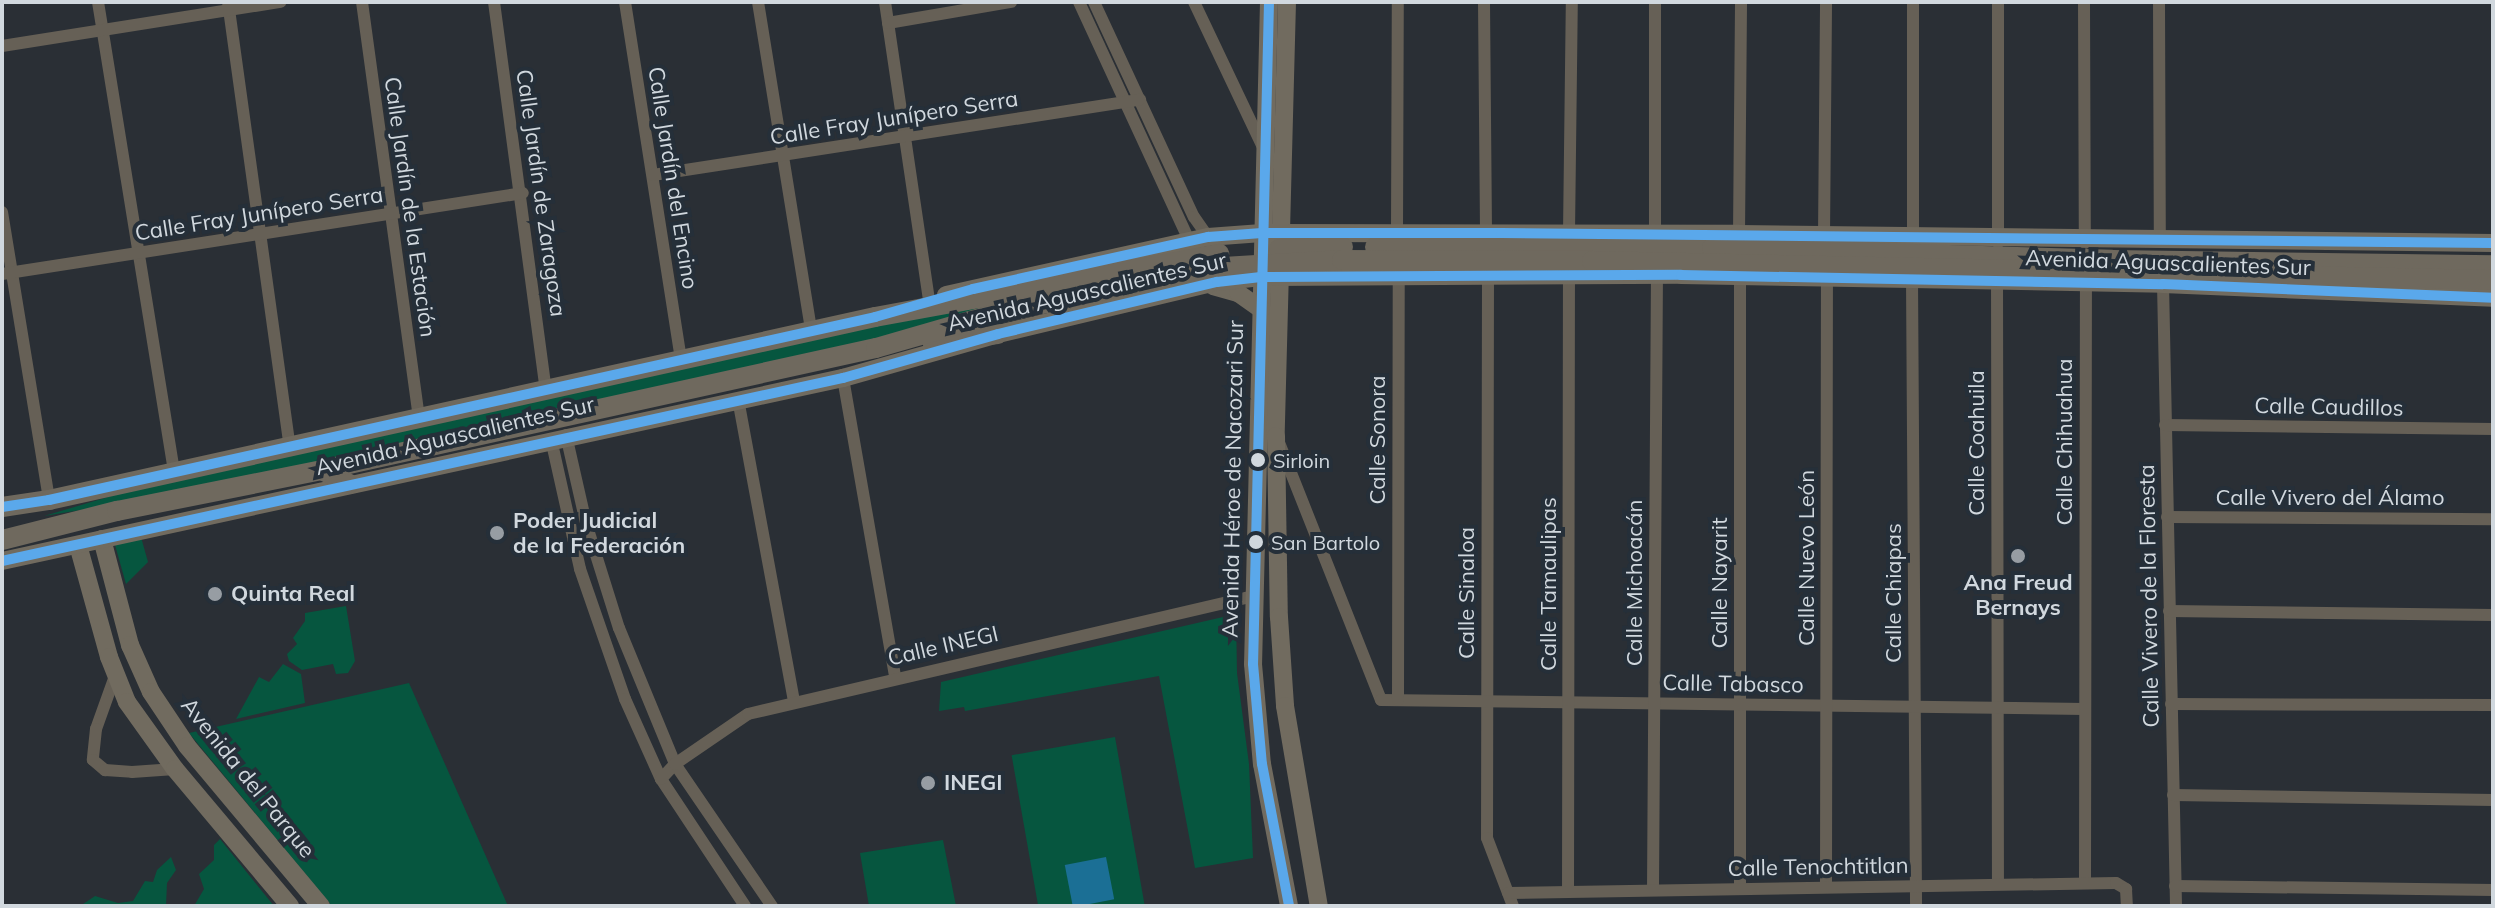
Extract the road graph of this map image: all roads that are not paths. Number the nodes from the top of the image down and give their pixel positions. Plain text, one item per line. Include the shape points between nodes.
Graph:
1 (98, 2) edge
2 (281, 2) edge
3 (362, 2) edge
4 (494, 2) edge
5 (625, 2) edge
6 (758, 2) edge
7 (885, 2) edge
8 (1011, 2) edge
9 (1079, 2) edge
10 (1094, 2) edge
11 (1194, 2) edge
12 (1269, 2) edge
13 (1287, 2) edge
14 (1398, 2) edge
15 (1484, 2) edge
16 (1572, 2) edge
17 (1655, 2) edge
18 (1741, 2) edge
19 (1826, 2) edge
20 (1913, 2) edge
21 (1998, 2) edge
22 (2084, 2) edge
23 (2159, 2) edge
24 (229, 6) edge
25 (888, 23) junction
26 (103, 30) junction
27 (2, 46) edge
28 (1140, 100) junction
29 (1124, 102) junction
30 (904, 136) junction
31 (1265, 151) junction
32 (783, 155) junction
33 (653, 175) junction
34 (523, 193) junction
35 (2, 212) edge
36 (391, 214) junction
37 (1397, 232) junction
38 (1262, 233) junction
39 (1281, 233) junction
40 (1305, 233) junction
41 (1532, 233) junction
42 (1569, 233) junction
43 (259, 234) junction
44 (1655, 234) junction
45 (1739, 234) junction
46 (1824, 236) junction
47 (1208, 237) junction
48 (1913, 237) junction
49 (1998, 239) junction
50 (2085, 241) junction
51 (2160, 241) junction
52 (1190, 242) junction
53 (2240, 242) junction
54 (2493, 243) edge
55 (138, 253) junction
56 (1490, 254) junction
57 (1594, 254) junction
58 (1711, 256) junction
59 (2493, 265) edge
60 (7, 273) edge
61 (1311, 275) junction
62 (1399, 275) junction
63 (1514, 276) junction
64 (1569, 276) junction
65 (1657, 276) junction
66 (1271, 277) junction
67 (1740, 277) junction
68 (1827, 278) junction
69 (1912, 279) junction
70 (2493, 280) edge
71 (1217, 282) junction
72 (1997, 282) junction
73 (2086, 283) junction
74 (2163, 284) junction
75 (1194, 288) junction
76 (2239, 288) junction
77 (2493, 298) edge
78 (929, 300) junction
79 (986, 306) junction
80 (1261, 309) junction
81 (875, 317) junction
82 (811, 331) junction
83 (998, 334) junction
84 (876, 348) junction
85 (681, 360) junction
86 (843, 378) junction
87 (546, 390) junction
88 (738, 399) junction
89 (419, 418) junction
90 (2165, 425) junction
91 (2493, 429) edge
92 (555, 432) junction
93 (1276, 436) junction
94 (290, 447) junction
95 (322, 470) junction
96 (174, 472) junction
97 (350, 484) junction
98 (49, 500) junction
99 (2167, 517) junction
100 (2493, 519) edge
101 (5, 521) edge
102 (102, 539) junction
103 (78, 545) junction
104 (2, 561) edge
105 (1254, 596) junction
106 (2169, 611) junction
107 (2493, 615) edge
108 (115, 676) junction
109 (895, 677) junction
110 (1398, 700) junction
111 (794, 701) junction
112 (1487, 701) junction
113 (1568, 702) junction
114 (1654, 703) junction
115 (1740, 704) junction
116 (2171, 704) junction
117 (2493, 705) edge
118 (1827, 706) junction
119 (1915, 707) junction
120 (1999, 708) junction
121 (2084, 709) junction
122 (675, 764) junction
123 (175, 769) junction
124 (661, 779) junction
125 (2173, 795) junction
126 (2493, 800) edge
127 (2085, 882) junction
128 (1998, 883) junction
129 (1916, 885) junction
130 (1826, 886) junction
131 (2175, 886) junction
132 (1740, 888) junction
133 (1653, 890) junction
134 (2493, 890) edge
135 (1568, 892) junction
136 (1508, 893) junction
137 (290, 906) edge
138 (321, 906) edge
139 (745, 906) edge
140 (772, 906) edge
141 (1289, 906) edge
142 (1319, 906) edge
143 (1513, 906) edge
144 (1916, 906) edge
145 (2127, 906) edge
146 (2176, 906) edge

1 - 26 street
2 - 24 street
3 - 36 street, Calle Jardín de la Estación
4 - 34 street, Calle Jardín de Zaragoza
5 - 33 street, Calle Jardín del Encino
6 - 32 street
7 - 25 street
8 - 25 street
9 - 29 street
10 - 28 street
11 - 31 street
12 - 31 street, Avenida Héroe de Nacozari Sur
13 - 39 street, Avenida Héroe de Nacozari Sur
14 - 37 street
15 - 56 street, Calle Sinaloa
16 - 42 street
17 - 44 street
18 - 45 street
19 - 46 street
20 - 48 street
21 - 49 street, Calle Coahuila
22 - 50 street, Calle Chihuahua
23 - 51 street
24 - 26 street
24 - 43 street
25 - 30 street
26 - 27 street
26 - 55 street
28 - 29 street, Calle Fray Junípero Serra
28 - 47 street
29 - 30 street, Calle Fray Junípero Serra
29 - 52 street
30 - 32 street, Calle Fray Junípero Serra
30 - 78 street
31 - 38 street, Avenida Héroe de Nacozari Sur
32 - 33 street, Calle Fray Junípero Serra
32 - 82 street
33 - 85 street, Calle Jardín del Encino
34 - 36 street, Calle Fray Junípero Serra
34 - 87 street, Calle Jardín de Zaragoza
35 - 60 street
36 - 43 street, Calle Fray Junípero Serra
36 - 89 street, Calle Jardín de la Estación
37 - 40 street, Avenida Aguascalientes Sur
37 - 56 street, Avenida Aguascalientes Sur
38 - 39 street, Avenida Aguascalientes Sur
38 - 47 street, Avenida Aguascalientes Sur
38 - 66 street, Avenida Héroe de Nacozari Sur
39 - 40 street, Avenida Aguascalientes Sur
39 - 66 street, Avenida Héroe de Nacozari Sur
40 - 61 street via 1295,240 1292,260 1300,272
41 - 42 street, Avenida Aguascalientes Sur
41 - 56 street, Avenida Aguascalientes Sur
41 - 57 main road via 1578,239
42 - 44 street, Avenida Aguascalientes Sur
43 - 55 street, Calle Fray Junípero Serra
43 - 94 street
44 - 45 street, Avenida Aguascalientes Sur
45 - 46 street, Avenida Aguascalientes Sur
46 - 48 street, Avenida Aguascalientes Sur
47 - 52 street, Avenida Aguascalientes Sur
47 - 71 street via 1227,252 1226,276
48 - 49 street, Avenida Aguascalientes Sur
49 - 50 street, Avenida Aguascalientes Sur
49 - 72 street, Calle Coahuila
50 - 51 street, Avenida Aguascalientes Sur
50 - 73 street, Calle Chihuahua
51 - 53 street, Avenida Aguascalientes Sur
52 - 78 street, Avenida Aguascalientes Sur
53 - 54 street, Avenida Aguascalientes Sur
53 - 76 street
55 - 60 street, Calle Fray Junípero Serra
55 - 96 street
56 - 57 main road, Avenida Aguascalientes Sur
56 - 62 street, Avenida Aguascalientes Sur
56 - 63 street, Avenida Aguascalientes Sur
56 - 79 main road, Avenida Aguascalientes Sur via 1310,247 1205,255
56 - 112 street, Calle Sinaloa
57 - 58 main road, Avenida Aguascalientes Sur
57 - 63 main road via 1572,269
58 - 59 main road, Avenida Aguascalientes Sur
58 - 70 main road, Avenida Aguascalientes Sur
60 - 98 street
61 - 62 street, Avenida Aguascalientes Sur
61 - 66 street, Avenida Aguascalientes Sur
62 - 110 street, Calle Sonora
63 - 64 street, Avenida Aguascalientes Sur
64 - 65 street, Avenida Aguascalientes Sur
64 - 113 street, Calle Tamaulipas
65 - 67 street, Avenida Aguascalientes Sur
65 - 114 street, Calle Michoacán
66 - 71 street, Avenida Aguascalientes Sur
66 - 80 street, Avenida Héroe de Nacozari Sur
66 - 93 street, Avenida Héroe de Nacozari Sur
67 - 68 street, Avenida Aguascalientes Sur
67 - 115 street, Calle Nayarit
68 - 69 street, Avenida Aguascalientes Sur
68 - 118 street, Calle Nuevo León
69 - 72 street, Avenida Aguascalientes Sur
69 - 119 street, Calle Chiapas
71 - 75 street, Avenida Aguascalientes Sur
72 - 73 street, Avenida Aguascalientes Sur
72 - 120 street, Calle Coahuila
73 - 74 street, Avenida Aguascalientes Sur
73 - 121 street, Calle Chihuahua
74 - 76 street, Avenida Aguascalientes Sur
74 - 90 street, Calle Vivero de la Floresta
75 - 80 street via 1230,290
75 - 83 street, Avenida Aguascalientes Sur
76 - 77 street, Avenida Aguascalientes Sur
78 - 81 street, Avenida Aguascalientes Sur
79 - 81 main road, Avenida Aguascalientes Sur
79 - 84 main road, Avenida Aguascalientes Sur
80 - 105 street, Avenida Héroe de Nacozari Sur
81 - 82 main road, Avenida Aguascalientes Sur
82 - 85 main road, Avenida Aguascalientes Sur
83 - 84 main road
83 - 86 street, Avenida Aguascalientes Sur
84 - 92 main road, Avenida Aguascalientes Sur
85 - 87 main road, Avenida Aguascalientes Sur
86 - 88 street, Avenida Aguascalientes Sur
86 - 109 street
87 - 89 main road, Avenida Aguascalientes Sur
88 - 92 street, Avenida Aguascalientes Sur
88 - 111 street
89 - 94 main road, Avenida Aguascalientes Sur
90 - 91 street, Calle Caudillos
90 - 99 street, Calle Vivero de la Floresta
92 - 95 main road, Avenida Aguascalientes Sur
92 - 97 street, Avenida Aguascalientes Sur
92 - 122 street via 619,628
92 - 124 street via 580,569 600,635
93 - 110 street, Calle Tabasco via 1381,700
93 - 142 street, Avenida Héroe de Nacozari Sur via 1285,706
94 - 96 main road, Avenida Aguascalientes Sur
95 - 97 main road
95 - 101 main road, Avenida Aguascalientes Sur via 117,511
96 - 98 main road, Avenida Aguascalientes Sur
97 - 102 street, Avenida Aguascalientes Sur
98 - 101 main road, Avenida Aguascalientes Sur
99 - 100 street, Calle Vivero del Álamo
99 - 106 street, Calle Vivero de la Floresta
102 - 103 street, Avenida Aguascalientes Sur
102 - 138 street, Avenida del Parque via 130,645 151,692 187,746
103 - 104 street, Avenida Aguascalientes Sur
103 - 108 street
105 - 109 street, Calle INEGI
105 - 141 street, Avenida Héroe de Nacozari Sur via 1253,664 1262,764
106 - 107 street
106 - 116 street, Calle Vivero de la Floresta
108 - 123 street via 127,702
108 - 123 street via 96,729 93,760 105,770
109 - 111 street, Calle INEGI
110 - 112 street, Calle Tabasco
111 - 122 street, Calle INEGI via 748,714
112 - 113 street, Calle Tabasco
112 - 136 street, Calle Sinaloa via 1487,838
113 - 114 street, Calle Tabasco
113 - 135 street, Calle Tamaulipas
114 - 115 street, Calle Tabasco
114 - 133 street, Calle Michoacán
115 - 118 street, Calle Tabasco
115 - 132 street, Calle Nayarit
116 - 117 street
116 - 125 street, Calle Vivero de la Floresta
118 - 119 street, Calle Tabasco
118 - 130 street, Calle Nuevo León
119 - 120 street, Calle Tabasco
119 - 129 street, Calle Chiapas
120 - 121 street, Calle Tabasco
120 - 128 street, Calle Coahuila
121 - 127 street, Calle Chihuahua
122 - 124 street, Calle INEGI
122 - 140 street
123 - 137 street
124 - 139 street
125 - 126 street
125 - 131 street, Calle Vivero de la Floresta
127 - 128 street, Calle Tenochtitlan
127 - 145 street, Calle Tenochtitlan via 2116,883 2126,889
128 - 129 street, Calle Tenochtitlan
129 - 130 street, Calle Tenochtitlan
129 - 144 street, Calle Chiapas
130 - 132 street, Calle Tenochtitlan
131 - 134 street
131 - 146 street, Calle Vivero de la Floresta
132 - 133 street, Calle Tenochtitlan
133 - 135 street, Calle Tenochtitlan
135 - 136 street, Calle Tenochtitlan
136 - 143 street, Calle Sinaloa

